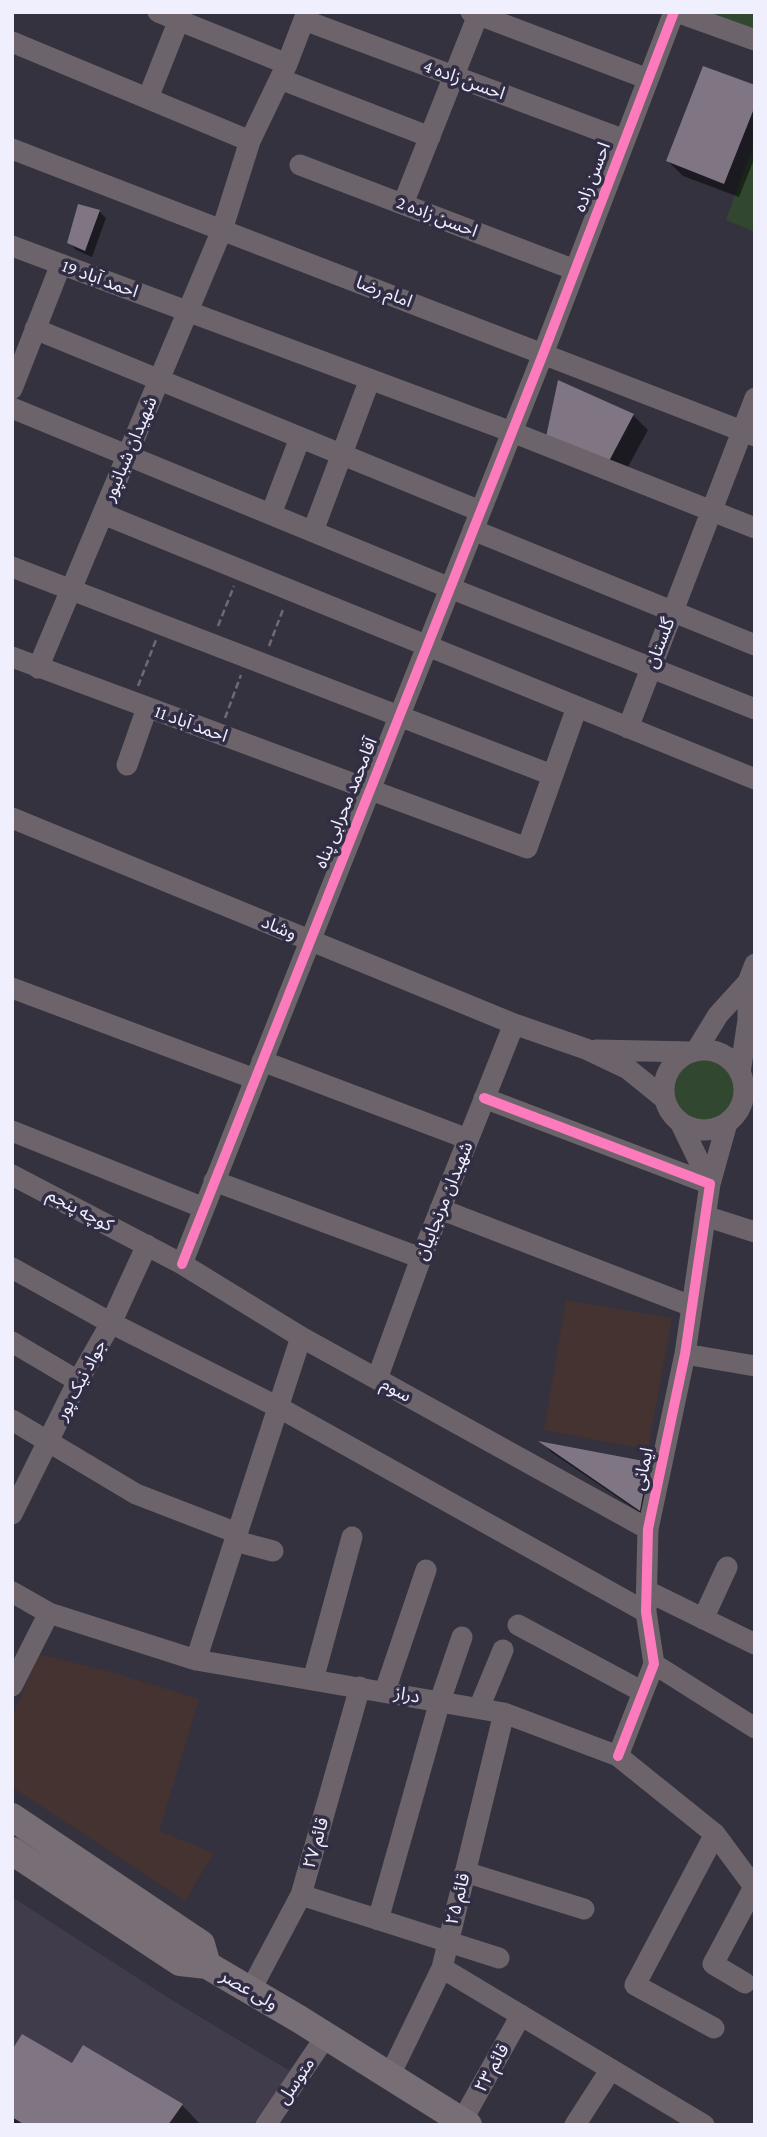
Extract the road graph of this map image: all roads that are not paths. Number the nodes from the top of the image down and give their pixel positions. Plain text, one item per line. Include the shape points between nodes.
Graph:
1 (158, 12) edge
2 (675, 12) edge
3 (475, 14) edge
4 (306, 16) edge
5 (181, 17) edge
6 (755, 40) edge
7 (12, 42) edge
8 (283, 72) junction
9 (454, 76) junction
10 (648, 79) junction
11 (148, 98) junction
12 (430, 138) junction
13 (625, 140) junction
14 (250, 141) junction
15 (12, 149) edge
16 (300, 164) dead end
17 (403, 204) junction
18 (222, 230) junction
19 (12, 246) edge
20 (61, 264) junction
21 (575, 270) junction
22 (188, 311) junction
23 (35, 330) junction
24 (542, 354) junction
25 (17, 363) edge
26 (370, 379) junction
27 (158, 382) junction
28 (12, 389) edge
29 (755, 398) edge
30 (12, 408) edge
31 (512, 432) junction
32 (748, 433) edge
33 (300, 438) junction
34 (128, 455) junction
35 (341, 455) junction
36 (711, 511) junction
37 (103, 514) junction
38 (271, 514) junction
39 (477, 520) junction
40 (755, 528) edge
41 (313, 531) junction
42 (12, 567) edge
43 (450, 588) junction
44 (71, 589) junction
45 (672, 611) junction
46 (755, 645) edge
47 (427, 646) junction
48 (12, 657) edge
49 (38, 668) junction
50 (650, 668) junction
51 (140, 705) junction
52 (577, 707) junction
53 (755, 709) edge
54 (399, 715) junction
55 (628, 728) junction
56 (127, 765) dead end
57 (552, 775) junction
58 (755, 779) edge
59 (370, 790) junction
60 (13, 822) edge
61 (310, 940) junction
62 (752, 977) edge
63 (12, 988) edge
64 (514, 1024) junction
65 (586, 1049) junction
66 (694, 1051) junction
67 (259, 1070) junction
68 (740, 1073) junction
69 (484, 1098) junction
70 (665, 1099) junction
71 (731, 1119) junction
72 (680, 1122) junction
73 (755, 1124) edge
74 (12, 1131) edge
75 (468, 1139) junction
76 (12, 1175) edge
77 (214, 1181) junction
78 (710, 1184) junction
79 (204, 1208) junction
80 (440, 1209) junction
81 (705, 1216) junction
82 (755, 1232) edge
83 (147, 1245) junction
84 (421, 1258) junction
85 (181, 1264) junction
86 (12, 1268) edge
87 (691, 1306) junction
88 (111, 1323) junction
89 (301, 1337) junction
90 (12, 1342) edge
91 (685, 1354) junction
92 (755, 1366) edge
93 (377, 1379) junction
94 (78, 1381) junction
95 (278, 1407) junction
96 (12, 1420) edge
97 (49, 1442) junction
98 (12, 1514) edge
99 (648, 1529) junction
100 (236, 1536) junction
101 (352, 1537) dead end
102 (273, 1551) dead end
103 (727, 1567) dead end
104 (426, 1570) dead end
105 (12, 1592) edge
106 (646, 1602) junction
107 (49, 1613) junction
108 (703, 1619) junction
109 (518, 1625) dead end
110 (462, 1637) dead end
111 (755, 1644) edge
112 (503, 1650) dead end
113 (196, 1660) junction
114 (654, 1664) junction
115 (313, 1679) junction
116 (12, 1686) edge
117 (360, 1687) junction
118 (386, 1691) junction
119 (643, 1692) junction
120 (440, 1701) junction
121 (480, 1708) junction
122 (504, 1713) junction
123 (755, 1728) edge
124 (618, 1756) junction
125 (12, 1817) edge
126 (715, 1834) junction
127 (12, 1851) edge
128 (465, 1872) junction
129 (754, 1887) edge
130 (301, 1895) junction
131 (584, 1909) dead end
132 (378, 1920) junction
133 (448, 1942) junction
134 (499, 1958) dead end
135 (207, 1965) junction
136 (442, 1968) junction
137 (745, 1983) dead end
138 (250, 1991) junction
139 (521, 2015) junction
140 (715, 2028) dead end
141 (326, 2036) junction
142 (611, 2069) junction
143 (389, 2077) junction
144 (465, 2123) edge
145 (266, 2125) edge
146 (575, 2125) edge
147 (704, 2125) edge

1 - 5 street
2 - 6 street
2 - 10 street, احسن زاده
3 - 9 street
3 - 10 street
4 - 8 street, شهیدان شبانپور
4 - 9 street, احسن زاده 4
5 - 8 street
5 - 11 street
7 - 11 street
8 - 12 street
8 - 14 street, شهیدان شبانپور
9 - 12 street
9 - 13 street, احسن زاده 4
10 - 13 street, احسن زاده
11 - 14 street
12 - 17 street
13 - 21 street, احسن زاده
14 - 18 street, شهیدان شبانپور
15 - 18 street, امام رضا
16 - 17 street, احسن زاده 2
17 - 21 street, احسن زاده 2
18 - 22 street, شهیدان شبانپور
18 - 24 street, امام رضا
19 - 20 street, احمد آباد 19
20 - 22 street, احمد آباد 19
20 - 23 street
21 - 24 street, احسن زاده
22 - 26 street, احمد آباد 19
22 - 27 street, شهیدان شبانپور
23 - 25 street
23 - 27 street
24 - 31 street, آقامحمد محرابی پناه
24 - 32 street, امام رضا
25 - 28 street
26 - 31 street, احمد آباد 19
26 - 35 street
27 - 33 street
27 - 34 street, شهیدان شبانپور
29 - 32 street, گلستان
30 - 34 street
31 - 36 street, احمد آباد 19
31 - 39 street, آقامحمد محرابی پناه
32 - 36 street, گلستان
33 - 35 street
33 - 38 street
34 - 37 street, شهیدان شبانپور
34 - 38 street
35 - 39 street
35 - 41 street
36 - 40 street, احمد آباد 19
36 - 45 street, گلستان
37 - 44 street, شهیدان شبانپور
37 - 47 street
38 - 41 street
39 - 43 street, آقامحمد محرابی پناه
39 - 45 street
41 - 43 street
42 - 44 street
43 - 47 street, آقامحمد محرابی پناه
43 - 50 street
44 - 49 street, شهیدان شبانپور
44 - 54 street
45 - 46 street
45 - 50 street, گلستان
47 - 52 street
47 - 54 street, آقامحمد محرابی پناه
48 - 49 street, احمد آباد 11
49 - 51 street, احمد آباد 11
50 - 53 street
50 - 55 street, گلستان
51 - 56 street
51 - 59 street, احمد آباد 11
52 - 55 street
52 - 57 street
54 - 57 street
54 - 59 street, آقامحمد محرابی پناه
55 - 58 street
57 - 59 street, احمد آباد 11 via 527,848
59 - 61 street, آقامحمد محرابی پناه
60 - 61 street, وشاد
61 - 64 street, وشاد
61 - 67 street, آقامحمد محرابی پناه
62 - 66 street
62 - 68 street
63 - 67 street
64 - 65 street, وشاد
64 - 69 street, شهیدان مرنجابیان
65 - 66 street
65 - 70 street via 628,1069
66 - 68 street via 718,1052
66 - 70 street via 672,1065 663,1090
67 - 75 street
67 - 77 street, آقامحمد محرابی پناه
68 - 71 street via 742,1104
69 - 75 street, شهیدان مرنجابیان
69 - 78 street
70 - 72 street
71 - 72 street via 703,1130
71 - 73 street
71 - 78 street, ایمانی
72 - 78 street
74 - 79 street
75 - 80 street, شهیدان مرنجابیان
76 - 83 street, کوچه پنجم
77 - 79 street, آقامحمد محرابی پناه
77 - 84 street
78 - 81 street, ایمانی
79 - 85 street, آقامحمد محرابی پناه
80 - 84 street, شهیدان مرنجابیان
80 - 87 street
81 - 82 street
81 - 87 street, ایمانی
83 - 85 street, سوم
83 - 88 street, جواد نیک پور
84 - 93 street, شهیدان مرنجابیان
85 - 89 street, سوم
86 - 88 street
87 - 91 street, ایمانی
88 - 94 street, جواد نیک پور
88 - 95 street
89 - 93 street, سوم
89 - 95 street
90 - 94 street
91 - 92 street
91 - 99 street, ایمانی
93 - 99 street, سوم
94 - 97 street, جواد نیک پور
95 - 100 street
95 - 106 street
96 - 97 street
97 - 98 street, جواد نیک پور
97 - 100 street via 136,1494
99 - 106 street, ایمانی
100 - 102 street
100 - 113 street
101 - 115 street
103 - 108 street
104 - 118 street
105 - 107 street, دراز
106 - 108 street
106 - 114 street, ایمانی
107 - 113 street, دراز
107 - 116 street
108 - 111 street
109 - 119 street
110 - 120 street
112 - 121 street
113 - 115 street, دراز
114 - 119 street
114 - 123 street
115 - 117 street, دراز
117 - 118 street, دراز
117 - 130 street, قائم ۲۷
118 - 120 street, دراز
119 - 124 street
120 - 121 street, دراز
120 - 132 street
121 - 122 street, دراز
122 - 124 street, دراز
122 - 128 street, قائم ۲۵
124 - 126 street, دراز
125 - 135 main road, ولی عصر via 201,1944
126 - 129 street, دراز
126 - 140 street via 635,1985
127 - 135 main road via 180,1962
128 - 131 street
128 - 133 street, قائم ۲۵
129 - 137 street via 713,1964
130 - 132 street
130 - 138 street, قائم ۲۷
132 - 133 street
133 - 134 street
133 - 136 street, قائم ۲۵
135 - 138 main road, ولی عصر
136 - 139 street
136 - 143 street, قائم ۲۵
138 - 141 main road, ولی عصر
139 - 142 street
139 - 144 street, قائم ۲۳
141 - 143 main road, ولی عصر
141 - 145 street, متوسل
142 - 146 street
142 - 147 street
143 - 144 main road, ولی عصر

